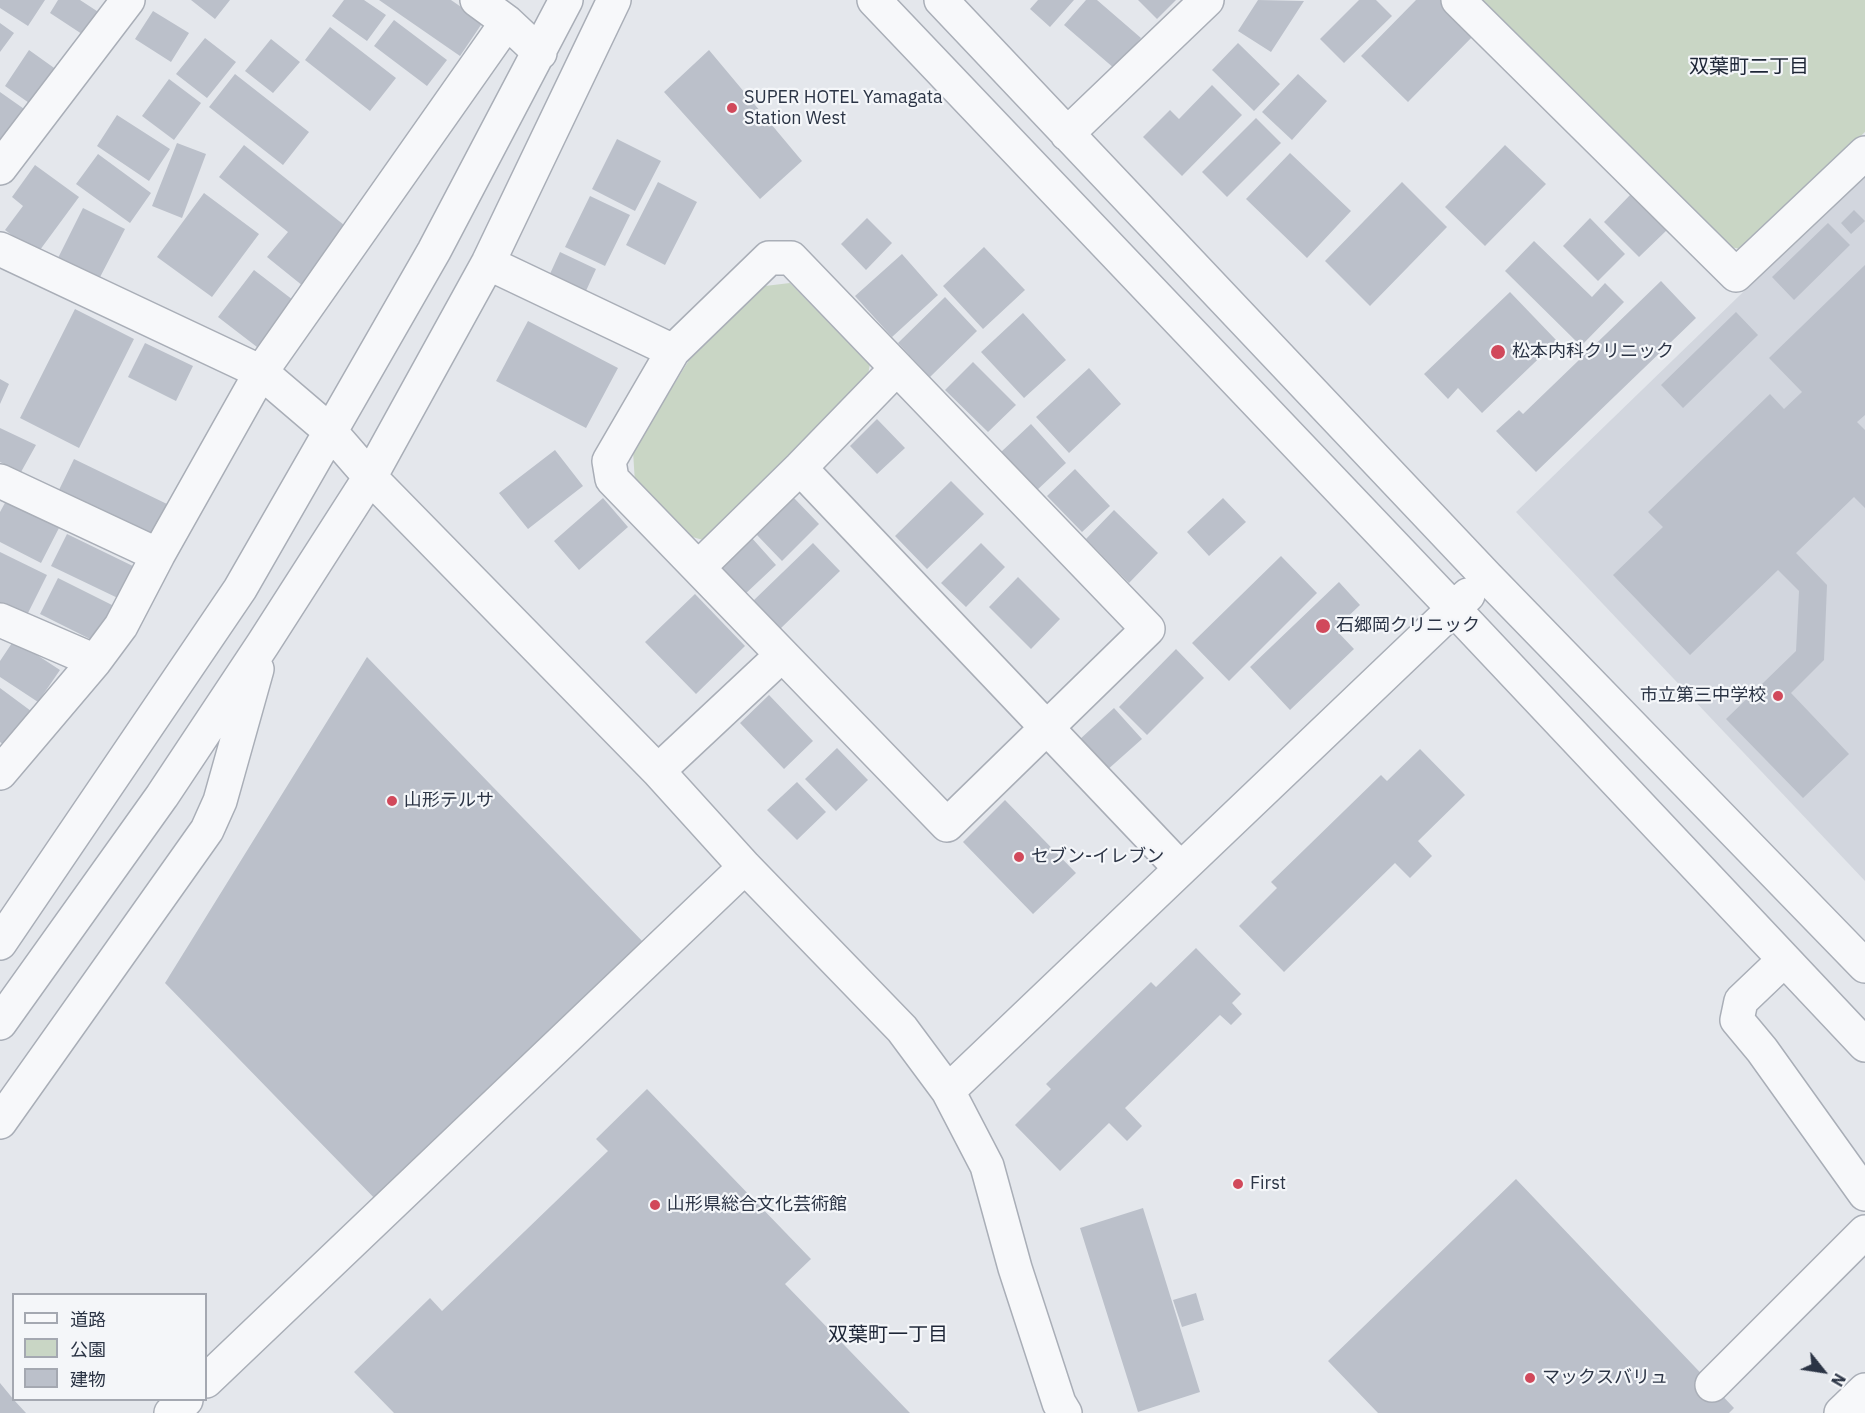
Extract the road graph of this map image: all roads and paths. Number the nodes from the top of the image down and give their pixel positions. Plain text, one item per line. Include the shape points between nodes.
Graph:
1 (128, 0) edge
2 (477, 0) edge
3 (566, 0) edge
4 (941, 0) edge
5 (1207, 0) edge
6 (1458, 0) edge
7 (874, 1) edge
8 (613, 6) edge
9 (507, 22) junction
10 (540, 53) junction
11 (1067, 134) junction
12 (1865, 153) edge
13 (0, 168) edge
14 (0, 249) edge
15 (488, 263) junction
16 (673, 351) junction
17 (897, 368) junction
18 (261, 372) junction
19 (330, 430) junction
20 (800, 468) junction
21 (370, 477) junction
22 (0, 481) edge
23 (158, 555) junction
24 (699, 567) junction
25 (1487, 577) junction
26 (1454, 609) junction
27 (0, 620) edge
28 (263, 644) junction
29 (782, 655) junction
30 (95, 661) junction
31 (1048, 728) junction
32 (658, 771) junction
33 (0, 773) edge
34 (162, 796) junction
35 (207, 830) junction
36 (745, 867) junction
37 (1180, 868) junction
38 (0, 943) edge
39 (1784, 960) junction
40 (1865, 966) edge
41 (0, 1023) edge
42 (1865, 1045) edge
43 (948, 1091) junction
44 (0, 1122) edge
45 (1861, 1189) edge
46 (1865, 1232) edge
47 (207, 1380) edge
48 (1712, 1385) dead end
49 (1865, 1390) edge
50 (185, 1401) edge
51 (171, 1413) edge
52 (1065, 1413) edge
53 (1841, 1413) edge

1 - 13 street
2 - 9 street
3 - 10 street
4 - 11 street
5 - 11 street
6 - 12 street via 1736,275
7 - 26 street
8 - 15 street
9 - 10 street
9 - 18 street
10 - 19 street via 434,251
11 - 25 street
14 - 18 street
15 - 16 street
15 - 21 street
16 - 17 street via 769,258 791,258
16 - 24 street via 609,461 612,479
17 - 20 street
17 - 31 street via 1148,629
18 - 19 street
18 - 23 street
19 - 21 street
19 - 38 street via 240,589
20 - 24 street
20 - 31 street
21 - 28 street
21 - 32 street
22 - 23 street
23 - 30 street via 121,626
24 - 29 street
25 - 26 street
25 - 40 street
26 - 37 street
26 - 39 street
27 - 30 street
28 - 34 street
28 - 35 street via 220,801
29 - 31 street via 947,825
29 - 32 street
30 - 33 street
31 - 37 street
32 - 36 street
34 - 35 street via 180,791 192,796 203,808
34 - 41 street
35 - 44 street
36 - 43 street via 902,1029
36 - 47 street
37 - 43 street
39 - 42 street
39 - 45 street via 1741,1001 1737,1020
43 - 52 street via 987,1166 1015,1268
46 - 48 street
49 - 53 street
50 - 51 street

